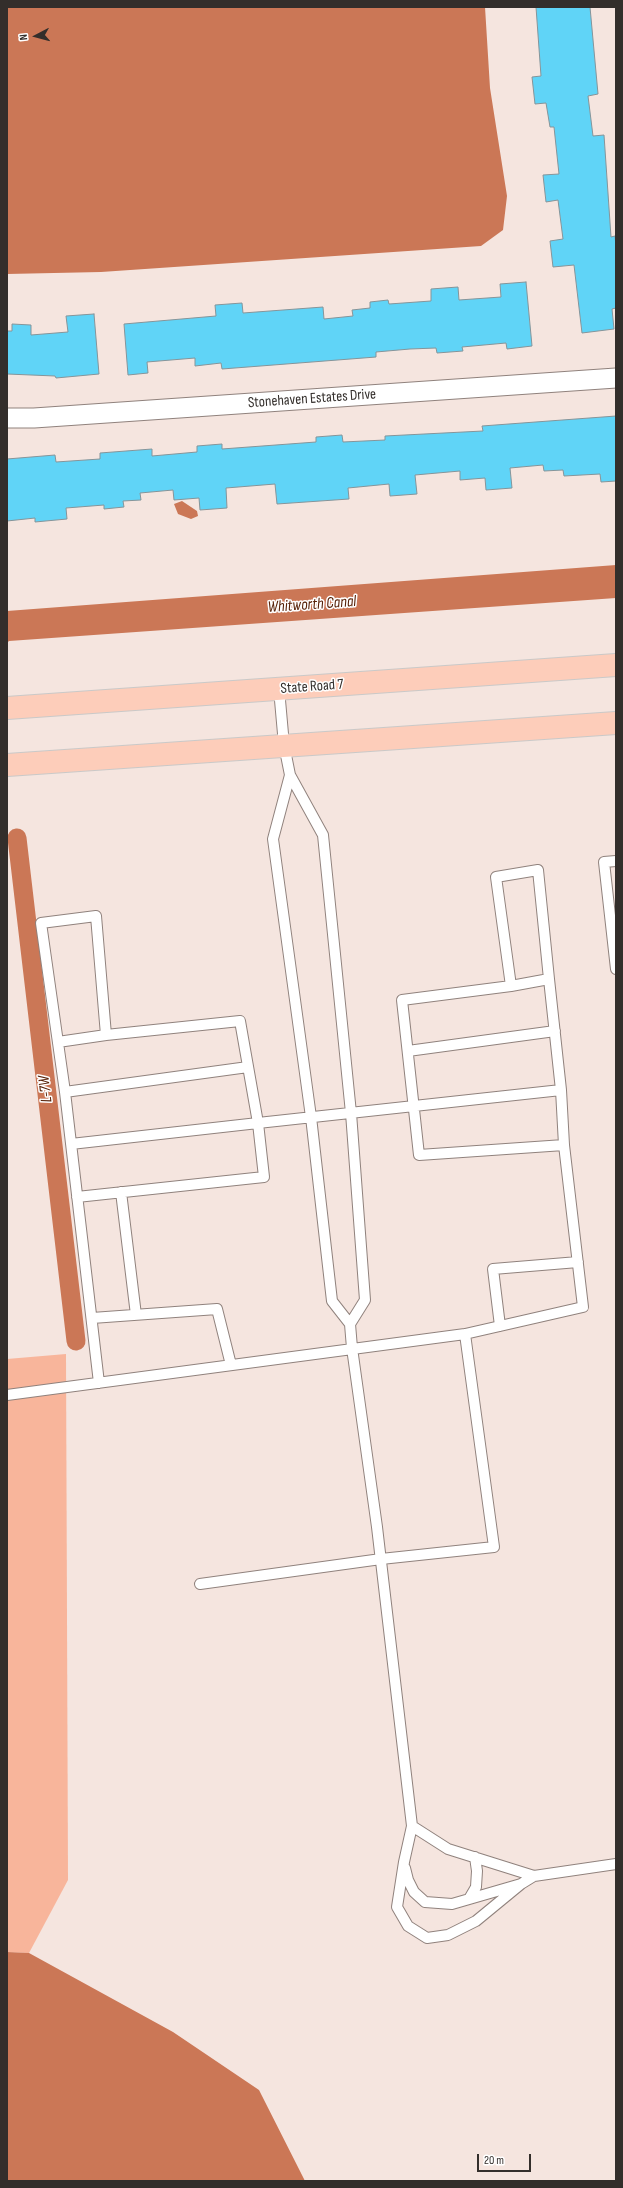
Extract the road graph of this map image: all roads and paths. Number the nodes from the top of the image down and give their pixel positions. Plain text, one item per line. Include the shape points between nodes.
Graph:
1 (616, 378) edge
2 (7, 418) edge
3 (616, 665) edge
4 (279, 689) junction
5 (36, 706) junction
6 (7, 708) edge
7 (7, 712) edge
8 (616, 715) edge
9 (616, 722) edge
10 (551, 727) junction
11 (284, 745) junction
12 (7, 765) edge
13 (290, 775) junction
14 (616, 861) edge
15 (616, 968) edge
16 (549, 979) junction
17 (511, 986) junction
18 (555, 1031) junction
19 (106, 1035) junction
20 (58, 1042) junction
21 (408, 1051) junction
22 (248, 1067) junction
23 (561, 1090) junction
24 (65, 1092) junction
25 (413, 1106) junction
26 (351, 1113) junction
27 (311, 1117) junction
28 (258, 1123) junction
29 (71, 1144) junction
30 (564, 1145) junction
31 (121, 1192) junction
32 (77, 1197) junction
33 (578, 1262) junction
34 (136, 1315) junction
35 (92, 1318) junction
36 (350, 1324) junction
37 (500, 1326) junction
38 (464, 1334) junction
39 (352, 1348) junction
40 (231, 1365) junction
41 (99, 1382) junction
42 (7, 1395) edge
43 (381, 1559) junction
44 (200, 1584) dead end
45 (412, 1826) junction
46 (475, 1857) junction
47 (404, 1862) junction
48 (616, 1864) edge
49 (534, 1876) junction
50 (521, 1884) junction
51 (469, 1899) junction

1 - 2 street, Stonehaven Estates Drive
3 - 4 main road, State Road 7
4 - 5 main road, State Road 7
4 - 11 lane
5 - 6 main road, State Road 7
5 - 7 main road
8 - 10 main road
9 - 10 main road
10 - 11 main road
11 - 12 main road
11 - 13 lane
13 - 26 lane via 323,835
13 - 27 lane via 274,839
14 - 15 lane via 604,862
16 - 17 lane
16 - 17 lane via 538,870 496,877
16 - 18 lane
17 - 21 lane via 402,1000
18 - 21 lane
18 - 23 lane
19 - 20 lane
19 - 20 lane via 96,916 41,924
19 - 22 lane via 240,1021
20 - 24 lane
21 - 25 lane
22 - 24 lane
22 - 28 lane
23 - 25 lane
23 - 30 lane
24 - 29 lane
25 - 26 lane
25 - 30 lane via 419,1155
26 - 27 lane
26 - 36 lane via 366,1300
27 - 28 lane
27 - 36 lane via 332,1301
28 - 29 lane
28 - 31 lane via 264,1177
29 - 32 lane
30 - 33 lane
31 - 32 lane
31 - 34 lane
32 - 35 lane
33 - 37 lane via 583,1306
33 - 37 lane via 493,1269
34 - 35 lane
34 - 40 lane via 217,1309
35 - 41 lane
36 - 39 lane
37 - 38 lane
38 - 39 lane
38 - 43 lane via 494,1547
39 - 40 lane
39 - 43 lane
40 - 41 lane
41 - 42 lane
43 - 44 lane
43 - 45 lane
45 - 46 lane via 448,1849
45 - 47 lane
46 - 49 lane
46 - 51 lane via 478,1871 476,1887
47 - 50 lane via 397,1907 408,1926 427,1938 448,1935 476,1921
47 - 51 lane via 414,1892 426,1902 452,1904
48 - 49 lane
49 - 50 lane
50 - 51 lane

